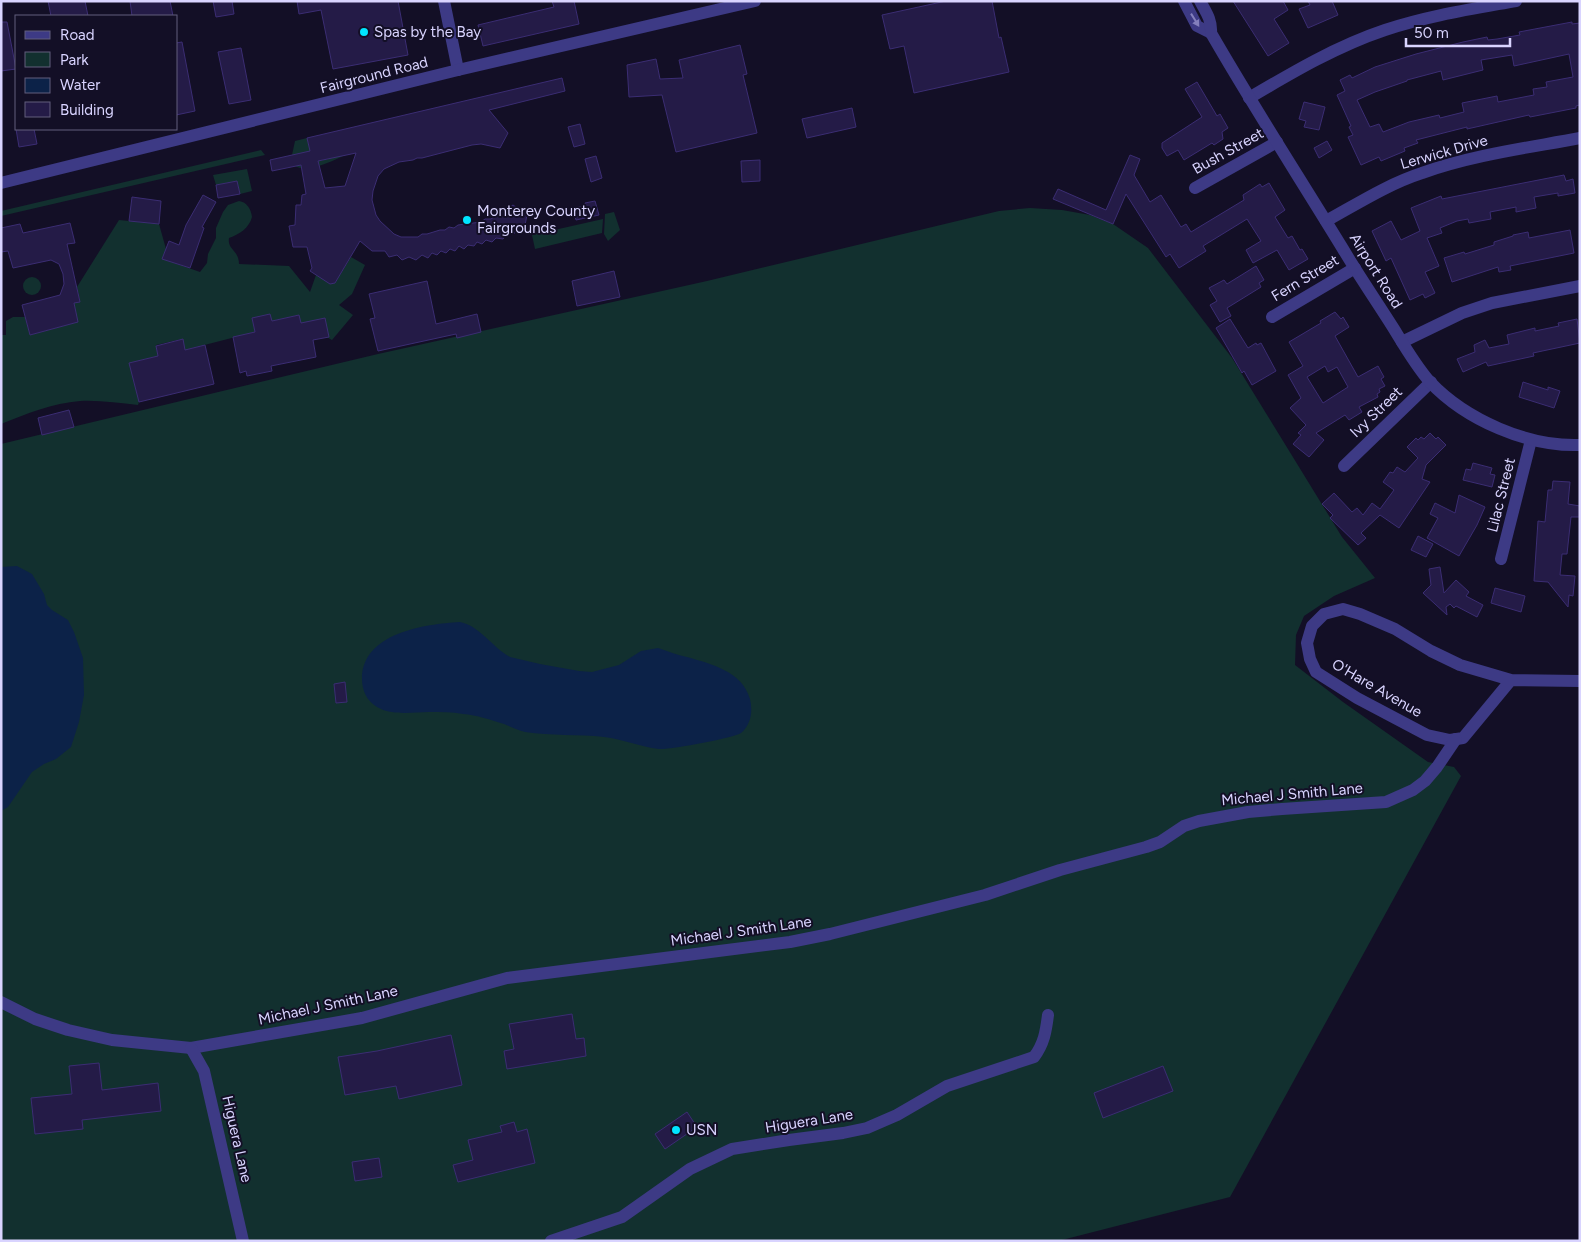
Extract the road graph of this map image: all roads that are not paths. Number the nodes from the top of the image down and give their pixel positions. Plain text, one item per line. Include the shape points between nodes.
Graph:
1 (444, 1) edge
2 (755, 1) edge
3 (1184, 1) edge
4 (1200, 1) edge
5 (1516, 1) edge
6 (1211, 33) junction
7 (458, 70) junction
8 (1249, 98) junction
9 (1580, 138) edge
10 (1277, 142) junction
11 (1, 183) edge
12 (1195, 188) dead end
13 (1326, 221) junction
14 (1354, 268) junction
15 (1580, 286) edge
16 (1272, 317) dead end
17 (1402, 342) junction
18 (1430, 382) junction
19 (1531, 440) junction
20 (1580, 446) edge
21 (1344, 466) dead end
22 (1502, 559) dead end
23 (1510, 680) junction
24 (1580, 681) edge
25 (1456, 739) junction
26 (1, 1002) edge
27 (1048, 1015) dead end
28 (191, 1048) junction
29 (243, 1241) edge
30 (551, 1241) edge

1 - 7 street
2 - 7 street, Fairground Road
3 -> 6 street, Airport Road via 1197,26
4 - 6 street, Airport Road via 1212,25
5 - 8 street via 1386,30 1303,66
6 - 8 street, Airport Road
7 - 11 street, Fairground Road
8 - 10 street, Airport Road
9 - 13 street, Lerwick Drive via 1422,172
10 - 12 street, Bush Street
10 - 13 street, Airport Road
13 - 14 street, Airport Road
14 - 16 street, Fern Street
14 - 17 street, Airport Road
15 - 17 street via 1462,313
17 - 18 street, Airport Road
18 - 19 street, Airport Road via 1456,404 1508,432
18 - 21 street, Ivy Street
19 - 20 street, Airport Road
19 - 22 street, Lilac Street
23 - 24 street, O'Hare Avenue
23 - 25 street via 1463,738
23 - 25 street, O'Hare Avenue via 1460,665 1395,629 1343,609 1324,614 1312,626 1307,643 1316,672 1427,735
25 - 28 street, Michael J Smith Lane via 1425,781 1386,802 1282,809 1216,818 1184,826 1146,847 1060,870 985,895 830,934 746,948 507,978 362,1018
26 - 28 street, Michael J Smith Lane via 68,1030 112,1040
27 - 30 street, Higuera Lane via 1041,1049 1034,1057 947,1086 867,1128 732,1149 690,1169 622,1217
28 - 29 street, Higuera Lane via 204,1071

